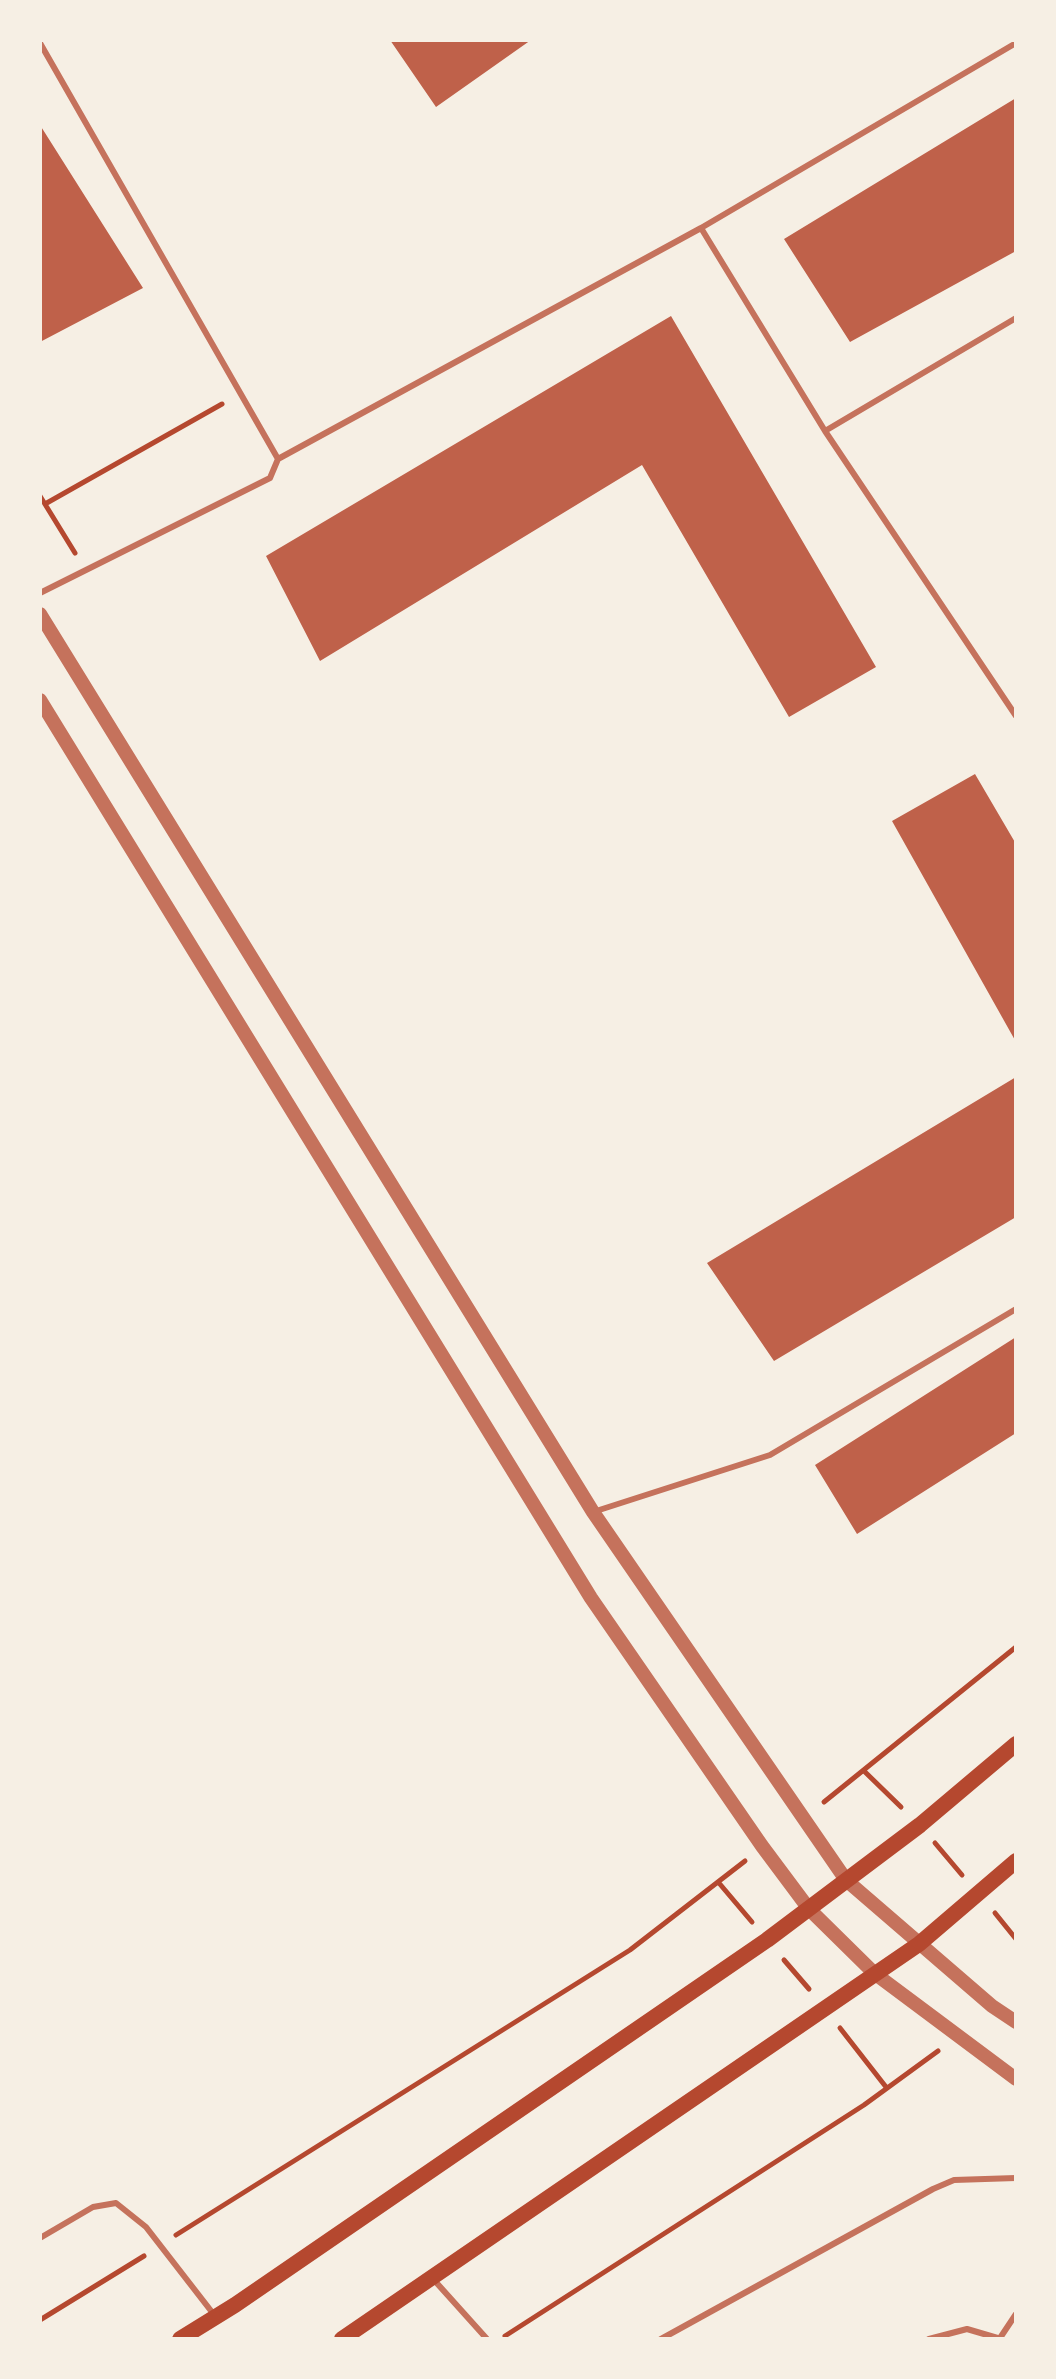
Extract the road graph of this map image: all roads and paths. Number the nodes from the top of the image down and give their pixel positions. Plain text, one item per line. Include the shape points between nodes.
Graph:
1 (40, 43) edge
2 (1016, 43) edge
3 (701, 228) junction
4 (1016, 318) edge
5 (240, 394) junction
6 (825, 431) junction
7 (278, 459) junction
8 (40, 496) edge
9 (45, 504) junction
10 (86, 570) junction
11 (40, 593) edge
12 (40, 614) edge
13 (40, 700) edge
14 (1016, 716) edge
15 (1016, 1309) edge
16 (593, 1512) junction
17 (1016, 1647) edge
18 (1016, 1744) edge
19 (864, 1771) junction
20 (803, 1817) junction
21 (920, 1825) junction
22 (762, 1846) junction
23 (1016, 1861) edge
24 (846, 1880) junction
25 (719, 1883) junction
26 (977, 1893) junction
27 (809, 1909) junction
28 (1016, 1939) edge
29 (767, 1940) junction
30 (919, 1944) junction
31 (874, 1973) junction
32 (825, 2008) junction
33 (1016, 2022) edge
34 (957, 2038) junction
35 (1016, 2079) edge
36 (886, 2087) junction
37 (1016, 2178) edge
38 (40, 2238) edge
39 (160, 2245) junction
40 (431, 2278) junction
41 (1016, 2314) edge
42 (216, 2317) junction
43 (40, 2320) edge
44 (180, 2339) edge
45 (342, 2339) edge
46 (487, 2339) edge
47 (501, 2339) edge
48 (661, 2339) edge
49 (929, 2339) edge
50 (1001, 2339) edge

1 - 5 lane
2 - 3 lane
3 - 6 lane
3 - 7 lane
4 - 6 lane
5 - 7 lane
5 - 9 path
6 - 14 lane
7 - 10 lane via 270,478
8 - 9 path
9 - 10 path
10 - 11 lane
12 - 16 street
13 - 22 street via 591,1598
15 - 16 lane via 770,1455
16 - 20 street
17 - 19 path
18 - 21 main road
19 - 20 path
19 - 21 path
20 - 24 street
21 - 24 main road
21 - 26 path
22 - 25 path
22 - 27 street
23 - 26 main road
24 - 27 main road
24 - 30 street
25 - 29 path
25 - 39 path via 630,1950
26 - 28 path
26 - 30 main road
27 - 29 main road
27 - 31 street
29 - 32 path
29 - 42 main road
30 - 31 main road
30 - 33 street
31 - 32 main road
31 - 34 street
32 - 36 path
32 - 40 main road
34 - 35 street
34 - 36 path
36 - 47 path
37 - 48 lane via 954,2180 933,2189
38 - 39 lane via 93,2207 116,2203
39 - 42 lane
39 - 43 path
40 - 45 main road
40 - 46 lane
41 - 50 lane
42 - 44 main road
49 - 50 lane via 967,2329

